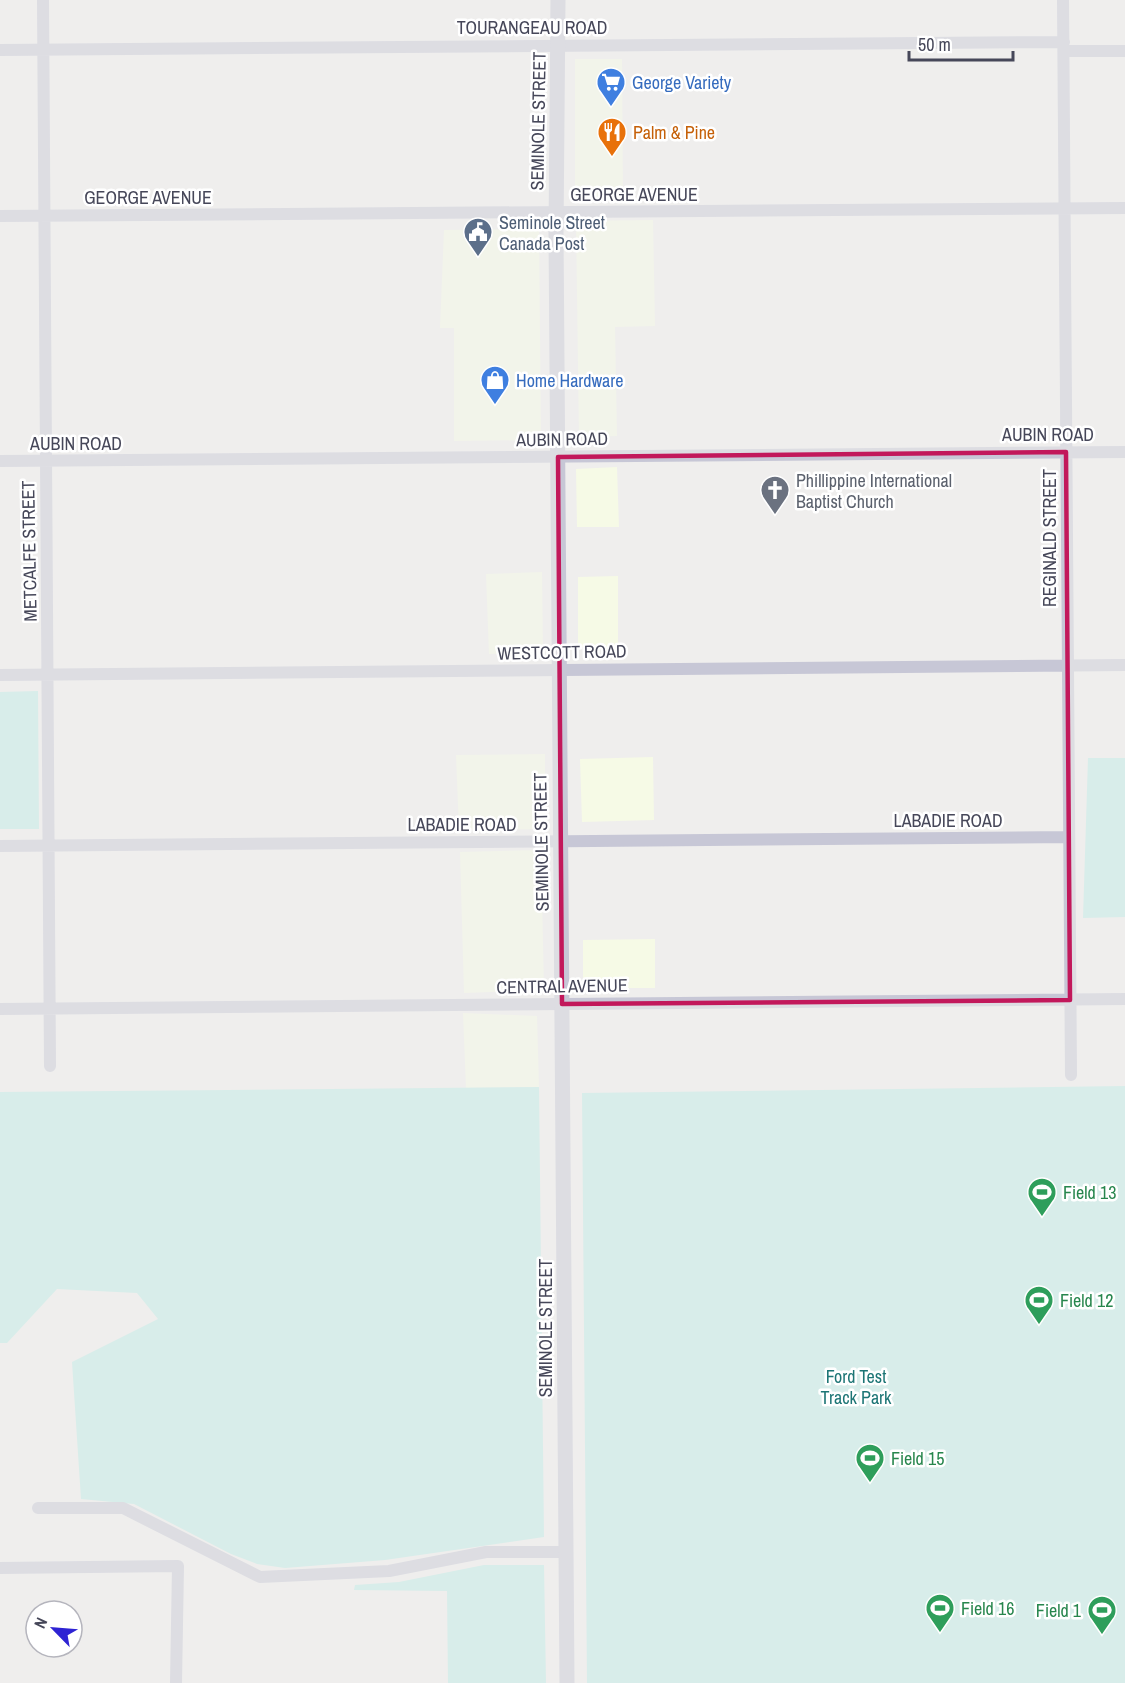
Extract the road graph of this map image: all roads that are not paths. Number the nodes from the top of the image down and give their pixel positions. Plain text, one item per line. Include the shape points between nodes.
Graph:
1 (43, 0) edge
2 (558, 0) edge
3 (1063, 0) edge
4 (558, 45) junction
5 (1064, 47) junction
6 (44, 49) junction
7 (0, 50) edge
8 (1125, 51) edge
9 (1065, 208) junction
10 (1125, 208) edge
11 (556, 213) junction
12 (44, 215) junction
13 (0, 216) edge
14 (1066, 452) junction
15 (1125, 452) edge
16 (558, 457) junction
17 (0, 461) edge
18 (46, 461) junction
19 (1125, 665) edge
20 (1068, 666) junction
21 (559, 670) junction
22 (48, 674) junction
23 (0, 675) edge
24 (1069, 837) junction
25 (561, 841) junction
26 (49, 845) junction
27 (0, 846) edge
28 (1125, 999) edge
29 (1070, 1000) junction
30 (562, 1004) junction
31 (0, 1009) edge
32 (50, 1009) junction
33 (50, 1066) dead end
34 (1071, 1075) dead end
35 (38, 1508) dead end
36 (567, 1552) junction
37 (0, 1568) edge
38 (176, 1683) edge
39 (567, 1683) edge

1 - 6 street, METCALFE STREET
2 - 4 street, SEMINOLE STREET
3 - 5 street, REGINALD STREET
4 - 5 street, TOURANGEAU ROAD
4 - 6 street, TOURANGEAU ROAD
4 - 11 street, SEMINOLE STREET
5 - 8 street, TOURANGEAU ROAD
5 - 9 street, REGINALD STREET
6 - 7 street, TOURANGEAU ROAD
6 - 12 street, METCALFE STREET
9 - 10 street, GEORGE AVENUE
9 - 11 street, GEORGE AVENUE
9 - 14 street, REGINALD STREET
11 - 12 street, GEORGE AVENUE
11 - 16 street, SEMINOLE STREET
12 - 13 street, GEORGE AVENUE
12 - 18 street, METCALFE STREET
14 - 15 street, AUBIN ROAD
14 - 16 street, AUBIN ROAD
14 - 20 street, REGINALD STREET
16 - 18 street, AUBIN ROAD
16 - 21 street, SEMINOLE STREET
17 - 18 street, AUBIN ROAD
18 - 22 street, METCALFE STREET
19 - 20 street, WESTCOTT ROAD
20 - 21 street, WESTCOTT ROAD
20 - 24 street, REGINALD STREET
21 - 22 street, WESTCOTT ROAD
21 - 25 street, SEMINOLE STREET
22 - 23 street, WESTCOTT ROAD
22 - 26 street, METCALFE STREET
24 - 25 street, LABADIE ROAD
24 - 29 street, REGINALD STREET
25 - 26 street, LABADIE ROAD
25 - 30 street, SEMINOLE STREET
26 - 27 street, LABADIE ROAD
26 - 32 street, METCALFE STREET
28 - 29 street, CENTRAL AVENUE
29 - 30 street, CENTRAL AVENUE
29 - 34 street, REGINALD STREET
30 - 32 street, CENTRAL AVENUE
30 - 36 street, SEMINOLE STREET
31 - 32 street, CENTRAL AVENUE
32 - 33 street, METCALFE STREET
35 - 36 street via 123,1508 260,1577 389,1571 486,1552
36 - 39 street, SEMINOLE STREET
37 - 38 street via 178,1566

